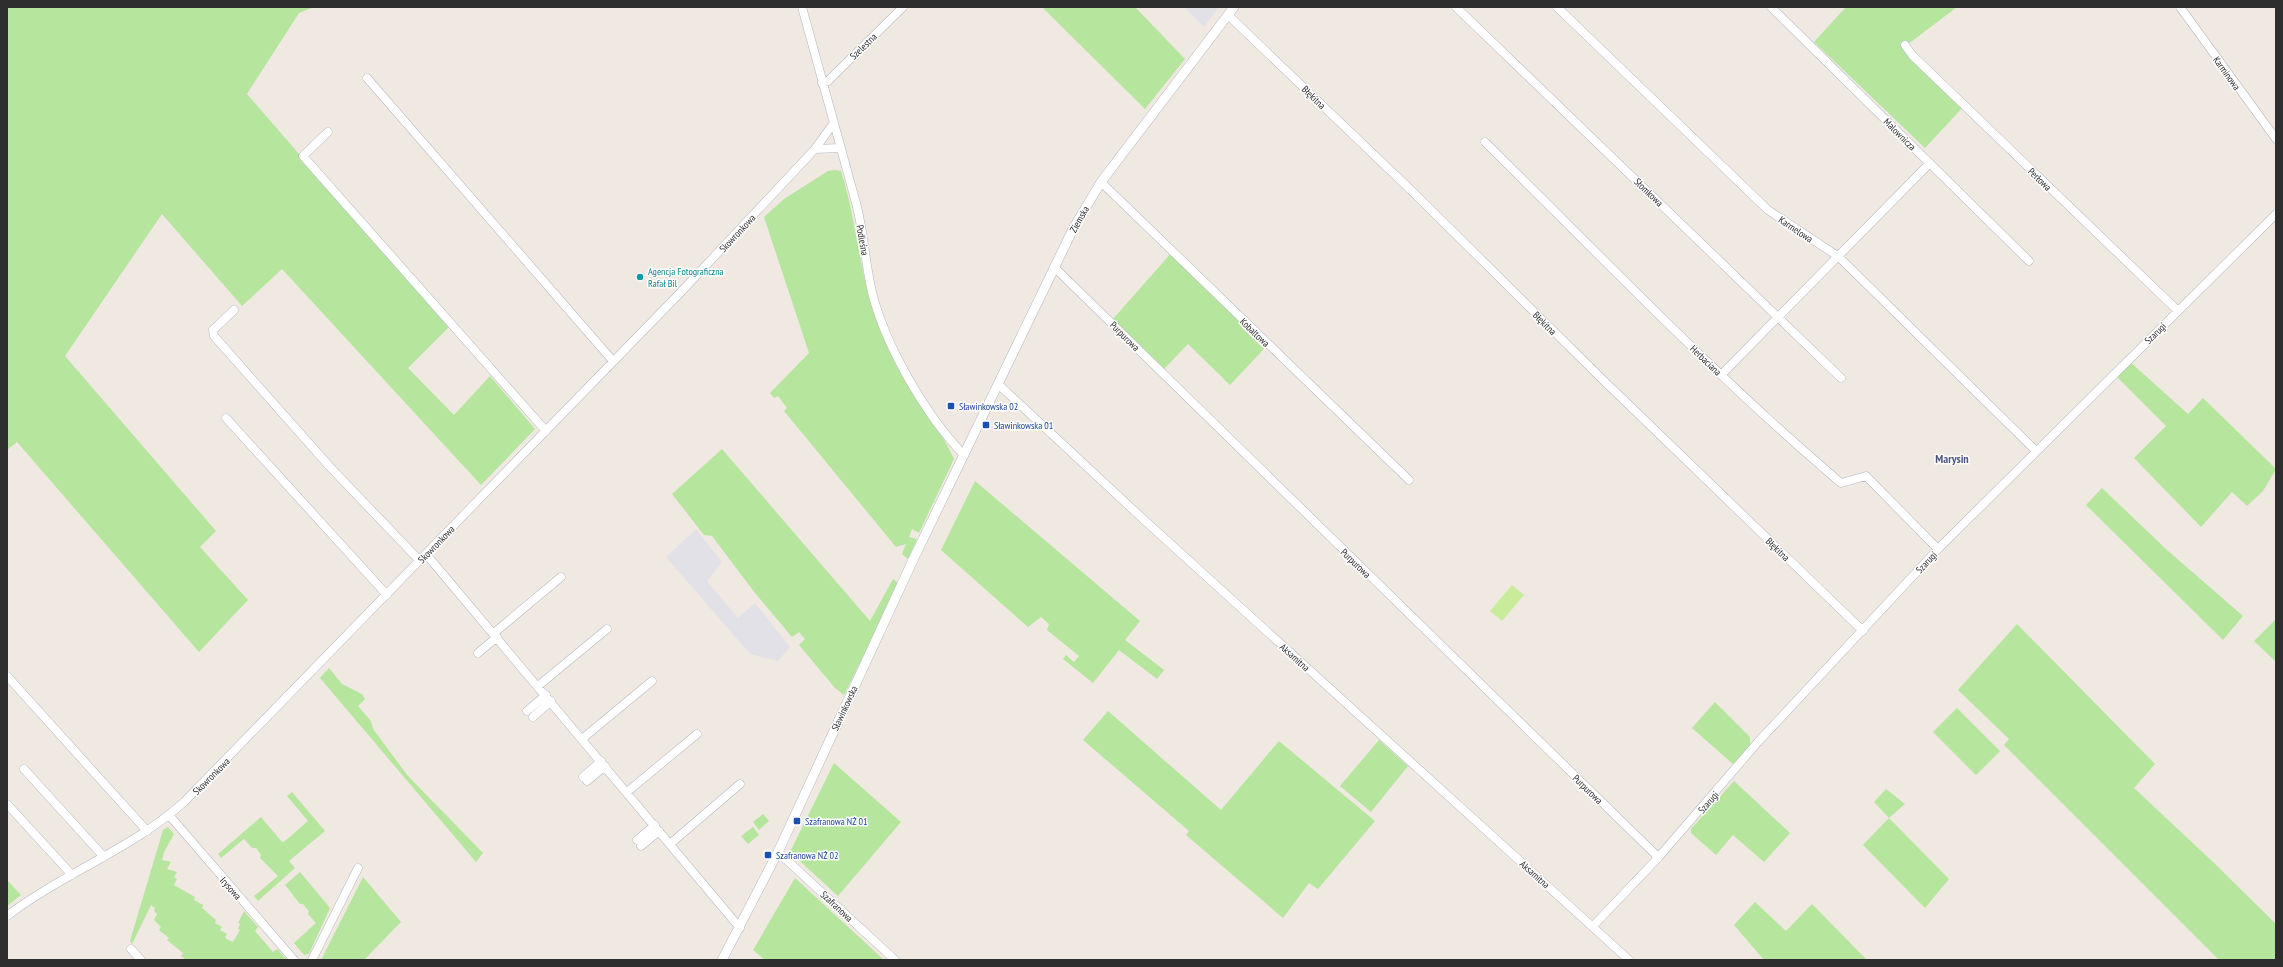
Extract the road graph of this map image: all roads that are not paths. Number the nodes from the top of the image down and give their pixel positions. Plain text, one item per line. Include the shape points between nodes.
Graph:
1 (802, 7) edge
2 (903, 7) edge
3 (1234, 7) edge
4 (1456, 7) edge
5 (1557, 7) edge
6 (1771, 7) edge
7 (2180, 7) edge
8 (1228, 15) junction
9 (1905, 45) dead end
10 (367, 78) dead end
11 (822, 83) junction
12 (833, 124) junction
13 (328, 132) dead end
14 (2276, 139) edge
15 (1485, 142) dead end
16 (840, 148) junction
17 (815, 149) junction
18 (1930, 163) junction
19 (1101, 182) junction
20 (2276, 214) edge
21 (1838, 257) junction
22 (2029, 261) dead end
23 (1054, 267) junction
24 (234, 310) dead end
25 (2178, 311) junction
26 (1779, 317) junction
27 (613, 361) junction
28 (1722, 374) junction
29 (1841, 378) dead end
30 (998, 384) junction
31 (226, 418) dead end
32 (546, 431) junction
33 (2035, 450) junction
34 (964, 455) junction
35 (1409, 480) dead end
36 (1938, 549) junction
37 (426, 554) junction
38 (420, 561) junction
39 (561, 577) dead end
40 (387, 595) junction
41 (607, 629) dead end
42 (1863, 630) junction
43 (495, 635) junction
44 (478, 653) dead end
45 (7, 676) edge
46 (652, 681) dead end
47 (538, 686) junction
48 (549, 698) junction
49 (530, 714) dead end
50 (697, 734) dead end
51 (582, 739) junction
52 (603, 764) junction
53 (24, 769) dead end
54 (585, 779) dead end
55 (740, 784) dead end
56 (627, 792) junction
57 (7, 804) edge
58 (169, 815) junction
59 (657, 828) junction
60 (147, 831) junction
61 (639, 843) dead end
62 (670, 844) junction
63 (778, 852) junction
64 (104, 857) junction
65 (1657, 859) junction
66 (358, 868) dead end
67 (72, 875) junction
68 (7, 916) edge
69 (1593, 926) junction
70 (740, 928) junction
71 (131, 949) dead end
72 (141, 960) edge
73 (294, 960) edge
74 (312, 960) edge
75 (722, 960) edge
76 (895, 960) edge
77 (1629, 960) edge

1 - 11 street, Podleśna
2 - 11 street, Szelestna via 828,81
3 - 8 street, Ziemska
4 - 26 street, Słomkowa
5 - 21 street, Karmelowa via 1768,210
6 - 18 street, Malownicza
7 - 14 street, Karminowa
8 - 19 street, Ziemska
8 - 42 street, Błękitna
9 - 25 street, Perłowa
10 - 27 street
11 - 12 street, Podleśna
12 - 16 street, Podleśna
12 - 17 street, Skowronkowa
13 - 32 street via 303,156
15 - 28 street, Herbaciana
16 - 17 street
16 - 34 street, Podleśna via 857,205 872,293 882,321 925,405
17 - 27 street, Skowronkowa
18 - 21 street
18 - 22 street, Malownicza
19 - 23 street, Ziemska via 1076,223
19 - 35 street, Kobaltowa
20 - 25 street, Szarugi
21 - 26 street
21 - 33 street, Karmelowa
23 - 30 street, Ziemska
23 - 65 street, Purpurowa via 1655,854
24 - 38 street via 213,330 214,336 330,467
25 - 33 street, Szarugi
26 - 28 street
26 - 29 street, Słomkowa
27 - 32 street, Skowronkowa
28 - 36 street, Herbaciana via 1806,454 1841,483 1866,476
30 - 34 street, Ziemska
30 - 69 street, Aksamitna via 1142,518
31 - 40 street
32 - 37 street, Skowronkowa
33 - 36 street, Szarugi
34 - 63 street, Sławinkowska via 846,701
36 - 42 street, Szarugi
37 - 38 street, Skowronkowa
37 - 43 street
38 - 40 street, Skowronkowa
39 - 43 street
40 - 58 street, Skowronkowa via 313,668 213,774
41 - 47 street
42 - 65 street, Szarugi via 1758,742
43 - 44 street
43 - 47 street
45 - 60 street
46 - 51 street
47 - 48 street
48 - 49 street
48 - 51 street
50 - 56 street
51 - 52 street
52 - 54 street
52 - 56 street
53 - 64 street
55 - 62 street
56 - 59 street
57 - 67 street
58 - 60 street, Skowronkowa
58 - 73 street, Irysowa
59 - 61 street
59 - 62 street
60 - 64 street, Skowronkowa
62 - 70 street
63 - 70 street, Sławinkowska
63 - 76 street, Szafranowa
64 - 67 street, Skowronkowa
65 - 69 street, Szarugi
66 - 74 street
67 - 68 street, Skowronkowa via 27,900
69 - 77 street, Aksamitna
70 - 75 street, Sławinkowska
71 - 72 street

